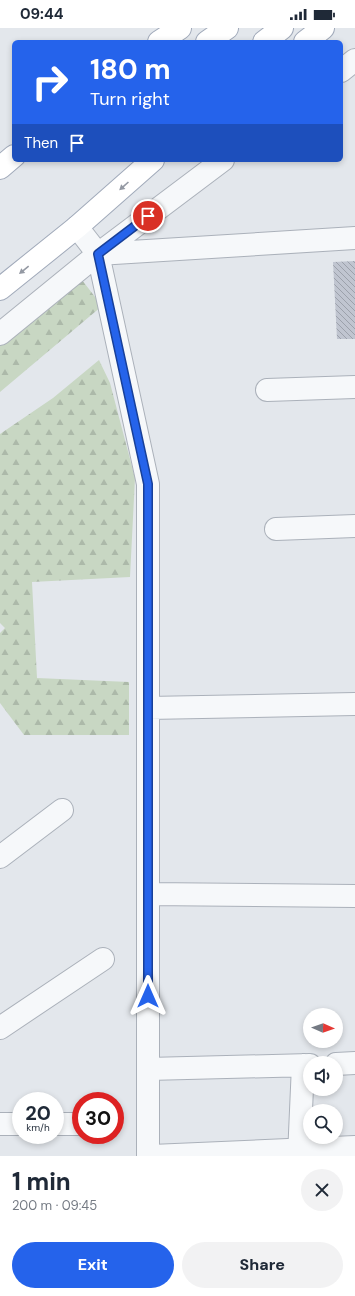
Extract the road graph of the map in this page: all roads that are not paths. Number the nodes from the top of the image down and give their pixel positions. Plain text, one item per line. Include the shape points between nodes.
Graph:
1 (180, 28) edge
2 (227, 28) edge
3 (282, 28) edge
4 (323, 28) edge
5 (162, 40) edge
6 (210, 40) edge
7 (267, 40) edge
8 (308, 40) edge
9 (355, 60) edge
10 (343, 69) edge
11 (12, 158) edge
12 (151, 162) edge
13 (220, 162) edge
14 (0, 168) edge
15 (77, 227) junction
16 (355, 238) edge
17 (98, 254) junction
18 (0, 289) edge
19 (0, 334) edge
20 (355, 387) edge
21 (267, 390) dead end
22 (355, 526) edge
23 (276, 529) dead end
24 (355, 704) edge
25 (148, 708) junction
26 (62, 810) dead end
27 (0, 857) edge
28 (148, 894) junction
29 (355, 896) edge
30 (103, 959) dead end
31 (0, 1028) edge
32 (355, 1063) edge
33 (343, 1064) edge
34 (303, 1065) edge
35 (148, 1069) junction
36 (304, 1096) edge
37 (0, 1124) edge
38 (12, 1124) edge
39 (355, 1147) edge
40 (299, 1153) edge
41 (148, 1156) edge
42 (152, 1156) edge

1 - 5 main road
2 - 6 main road
3 - 7 main road
4 - 8 main road
9 - 10 street
11 - 14 main road
12 -> 15 main road
13 - 17 street
15 - 17 street
15 -> 18 main road
16 - 17 street
17 - 19 street
17 - 25 street via 148,484
20 - 21 street
22 - 23 street
24 - 25 street
25 - 28 street
26 - 27 street
28 - 29 street
28 - 35 street
30 - 31 street
32 - 33 street
34 - 35 street
35 - 41 street
36 - 40 street
37 - 38 street
39 - 40 street
40 - 42 street

